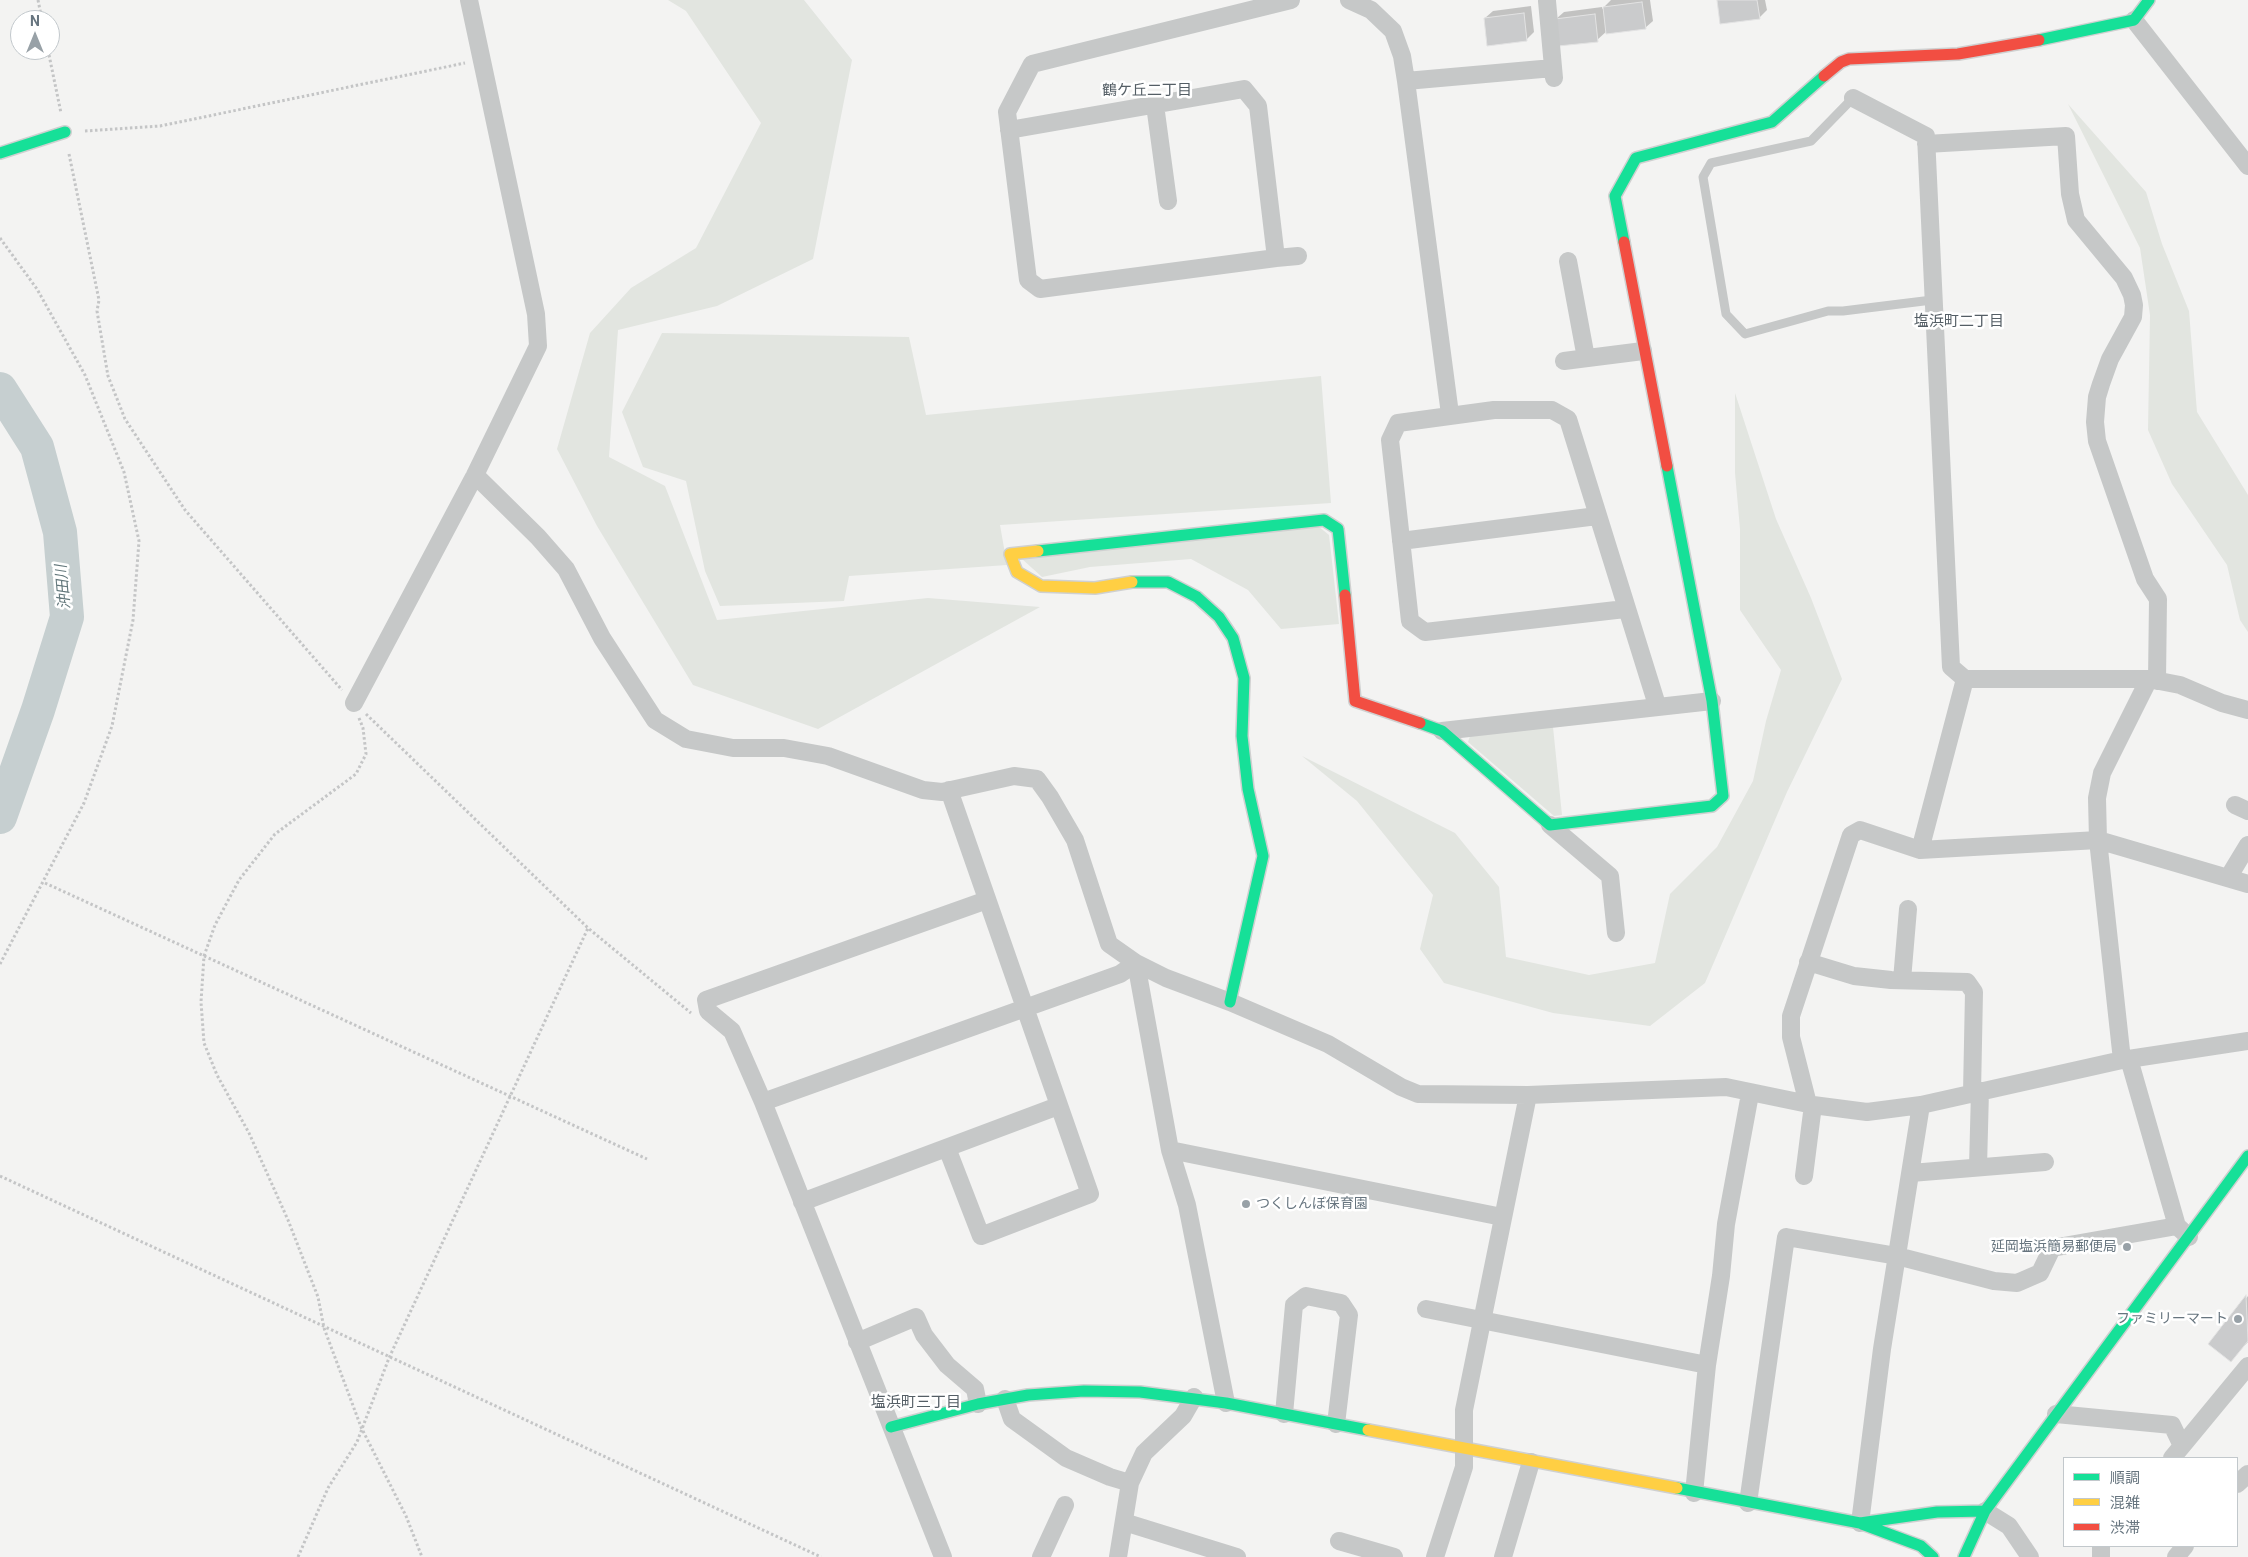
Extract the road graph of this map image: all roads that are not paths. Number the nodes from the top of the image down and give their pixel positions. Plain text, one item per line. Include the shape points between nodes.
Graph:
1 (469, 0) edge
2 (1291, 0) edge
3 (1349, 0) edge
4 (1550, 0) edge
5 (2149, 0) edge
6 (2134, 20) junction
7 (1406, 81) junction
8 (1852, 98) joint
9 (1155, 105) junction
10 (1009, 130) junction
11 (65, 132) road end
12 (1926, 144) junction
13 (0, 153) edge
14 (2248, 166) edge
15 (1168, 201) dead end
16 (1298, 256) dead end
17 (1276, 258) junction
18 (1568, 261) dead end
19 (1932, 300) junction
20 (1643, 351) junction
21 (1586, 358) junction
22 (1564, 360) dead end
23 (1450, 414) junction
24 (475, 475) junction
25 (1597, 516) junction
26 (1401, 541) junction
27 (1625, 609) junction
28 (1965, 679) junction
29 (2153, 680) junction
30 (1712, 701) junction
31 (354, 703) road end
32 (1657, 705) junction
33 (2248, 710) edge
34 (1442, 731) junction
35 (949, 790) junction
36 (1550, 825) junction
37 (2098, 840) junction
38 (2248, 845) edge
39 (1920, 850) junction
40 (2228, 878) junction
41 (2248, 884) edge
42 (987, 900) junction
43 (1908, 909) dead end
44 (1616, 933) dead end
45 (1808, 962) junction
46 (1136, 963) junction
47 (1902, 980) junction
48 (1230, 1002) junction
49 (1024, 1006) junction
50 (2248, 1041) edge
51 (2125, 1060) junction
52 (1976, 1092) junction
53 (1750, 1094) junction
54 (1528, 1095) junction
55 (763, 1102) junction
56 (1811, 1105) junction
57 (1921, 1105) junction
58 (1058, 1106) junction
59 (947, 1148) junction
60 (1170, 1150) junction
61 (2248, 1156) edge
62 (2045, 1162) dead end
63 (1978, 1167) junction
64 (1911, 1173) junction
65 (1804, 1176) dead end
66 (2241, 1177) edge
67 (802, 1202) junction
68 (1502, 1217) junction
69 (2183, 1231) junction
70 (1897, 1256) junction
71 (1426, 1309) dead end
72 (1482, 1320) junction
73 (857, 1342) junction
74 (1707, 1365) junction
75 (2248, 1366) edge
76 (1194, 1398) junction
77 (1005, 1399) junction
78 (1226, 1403) junction
79 (978, 1404) junction
80 (1284, 1414) junction
81 (2056, 1414) junction
82 (1336, 1424) junction
83 (891, 1428) junction
84 (1464, 1448) junction
85 (2177, 1452) edge
86 (1531, 1462) junction
87 (2248, 1474) edge
88 (1130, 1483) junction
89 (2238, 1483) edge
90 (1694, 1493) junction
91 (1748, 1503) junction
92 (1065, 1505) dead end
93 (1985, 1511) junction
94 (1124, 1522) junction
95 (1860, 1523) junction
96 (1339, 1541) dead end
97 (2184, 1547) edge
98 (1237, 1556) edge
99 (943, 1557) edge
100 (1041, 1557) edge
101 (1118, 1557) edge
102 (1394, 1557) edge
103 (1435, 1557) edge
104 (1503, 1557) edge
105 (1933, 1557) edge
106 (1964, 1557) edge
107 (2030, 1557) edge
108 (2176, 1557) edge

1 - 24 street via 539,332 538,346
2 - 10 street via 1032,64 1007,112
3 - 7 street via 1371,10 1392,31 1402,56
4 - 7 street via 1554,73
5 - 6 street
6 - 14 street
6 - 20 street via 2076,34 1958,54 1849,59 1841,62 1772,122 1636,158 1614,196
7 - 23 street
8 - 12 street via 1926,136
8 - 19 lane via 1811,141 1711,163 1703,177 1726,314 1745,334 1828,311
9 - 10 street
9 - 15 street
9 - 17 street via 1244,89 1258,106
10 - 17 street via 1028,280 1040,289
11 - 13 street
12 - 19 street
12 - 29 street via 2066,136 2070,194 2076,220 2124,278 2134,306 2133,317 2110,359 2101,384 2095,422 2097,441 2145,579 2158,599
16 - 17 street
18 - 21 street
19 - 28 street via 1951,667
20 - 21 street
20 - 30 street
21 - 22 street
23 - 25 street via 1552,410 1568,419
23 - 26 street via 1398,423 1390,440
24 - 31 street
24 - 35 street via 566,569 602,638 656,720 686,739 733,748 784,748 828,756 923,790
25 - 26 street
25 - 27 street
26 - 27 street via 1410,621 1424,632
27 - 32 street
28 - 29 street
28 - 39 street
29 - 33 street via 2180,685
29 - 37 street via 2102,773 2097,798
30 - 32 street
30 - 36 street via 1723,796 1712,806
32 - 34 street
34 - 36 street
34 - 48 street via 1355,701 1338,530 1324,520 1010,554 1017,572 1041,586 1094,588 1124,582 1168,582 1197,597 1219,617 1233,638 1244,678 1242,736 1248,789 1262,856
35 - 42 street
35 - 46 street via 1014,776 1037,779 1075,840 1109,944
36 - 44 street via 1610,876
37 - 39 street
37 - 40 street
37 - 51 street
38 - 40 street
39 - 45 street via 1860,830 1851,835
40 - 41 street
42 - 49 street
42 - 55 street via 706,1000 708,1011 732,1031
43 - 47 street
45 - 47 street via 1854,976
45 - 56 street via 1791,1016 1791,1037
46 - 48 street
46 - 49 street via 1120,974
46 - 60 street
47 - 52 street via 1967,982 1974,992
48 - 54 street via 1328,1044 1418,1094
49 - 55 street
49 - 58 street
50 - 51 street
51 - 52 street
51 - 69 street
52 - 57 street
52 - 63 street
53 - 54 street via 1726,1087
53 - 56 street
53 - 74 street via 1726,1224 1722,1276
54 - 68 street
55 - 67 street
56 - 57 street via 1868,1112
56 - 65 street
57 - 64 street
58 - 59 street
58 - 59 street via 1090,1194 981,1236
59 - 67 street
60 - 68 street
60 - 78 street via 1186,1205
61 - 66 street
62 - 63 street
63 - 64 street
64 - 70 street
66 - 69 street
67 - 73 street
68 - 72 street
69 - 70 street via 2052,1248 2040,1273 2017,1283 1994,1281
69 - 81 street
70 - 91 street via 1786,1237
70 - 95 street
71 - 72 street
72 - 74 street
72 - 84 street via 1464,1410
73 - 79 street via 916,1317 924,1335 947,1365 975,1389
73 - 83 street
74 - 90 street
75 - 85 street
76 - 77 street via 1140,1392 1084,1391
76 - 78 street
76 - 88 street via 1183,1416 1144,1453
77 - 79 street
77 - 88 street via 1012,1419 1066,1458
78 - 80 street
79 - 83 street
80 - 82 street
80 - 82 street via 1294,1305 1306,1296 1341,1303 1349,1314
81 - 85 street via 2172,1425
81 - 93 street
82 - 84 street
83 - 99 street
84 - 86 street
84 - 103 street via 1464,1467
86 - 90 street
86 - 104 street
87 - 89 street
88 - 94 street
90 - 91 street
91 - 95 street
92 - 100 street
93 - 95 street via 1937,1512
93 - 106 street
93 - 107 street via 2009,1526
94 - 98 street
94 - 101 street
95 - 105 street via 1921,1546
96 - 102 street
97 - 108 street

